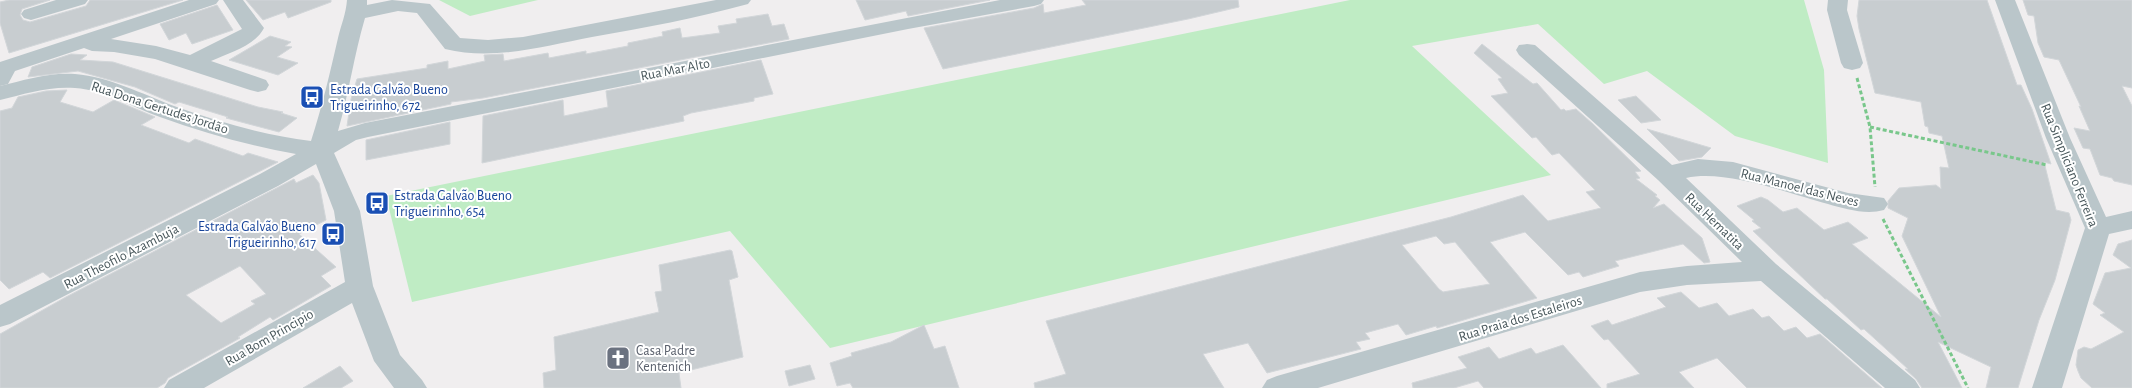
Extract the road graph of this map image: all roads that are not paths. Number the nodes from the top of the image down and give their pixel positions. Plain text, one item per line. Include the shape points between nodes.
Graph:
1 (78, 0) edge
2 (209, 0) edge
3 (233, 0) edge
4 (741, 0) edge
5 (1034, 0) edge
6 (1838, 0) edge
7 (2005, 0) edge
8 (356, 7) edge
9 (30, 14) dead end
10 (77, 45) junction
11 (1527, 50) dead end
12 (193, 62) junction
13 (1852, 63) road end
14 (2, 72) edge
15 (258, 85) dead end
16 (0, 93) edge
17 (320, 150) junction
18 (1667, 174) junction
19 (1875, 204) road end
20 (2132, 220) edge
21 (2098, 228) junction
22 (1767, 271) junction
23 (359, 286) junction
24 (0, 318) edge
25 (1311, 384) edge
26 (2050, 386) edge
27 (179, 388) edge
28 (412, 388) edge
29 (1276, 388) edge
30 (1905, 388) edge

1 - 9 street
2 - 10 street
3 - 12 street via 253,28 251,32
4 - 8 street via 700,11 509,46 476,48 453,44 423,8 398,5
5 - 17 street, Rua Mar Alto via 364,130
6 - 13 street via 1837,10
7 - 21 street, Rua Simpliciano Ferreira via 2072,172
8 - 17 street via 337,95
10 - 12 street via 120,46
10 - 14 street
11 - 18 street, Rua Hematita
12 - 15 street
16 - 17 street, Rua Dona Gertudes Jordão via 64,81 88,83 170,113 246,135 285,146
17 - 23 street via 347,211
17 - 24 street, Rua Theofilo Azambuja via 269,180
18 - 19 street, Rua Manoel das Neves via 1698,168 1733,170 1848,201
18 - 22 street, Rua Hematita
20 - 21 street
21 - 26 street, Rua Simpliciano Ferreira
22 - 25 street, Rua Praia dos Estaleiros via 1670,276 1640,282
22 - 30 street, Rua Hematita
23 - 27 street, Rua Bom Principio
23 - 28 street via 388,361
25 - 29 street, Rua Praia dos Estaleiros

